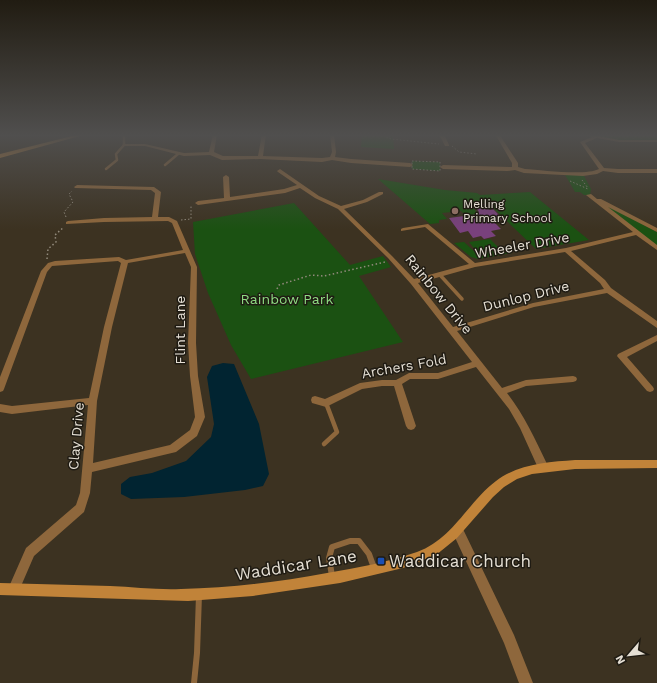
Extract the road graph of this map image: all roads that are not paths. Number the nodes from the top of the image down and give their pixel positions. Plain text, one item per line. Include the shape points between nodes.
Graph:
1 (111, 166) edge
2 (400, 166) edge
3 (443, 166) dead end
4 (600, 166) edge
5 (411, 167) road end
6 (515, 168) joint
7 (106, 169) dead end
8 (602, 169) junction
9 (657, 170) edge
10 (280, 171) dead end
11 (226, 177) dead end
12 (300, 186) junction
13 (77, 187) dead end
14 (381, 193) dead end
15 (228, 199) junction
16 (198, 203) road end
17 (613, 206) junction
18 (340, 208) junction
19 (604, 208) junction
20 (155, 218) junction
21 (68, 223) dead end
22 (403, 230) dead end
23 (657, 230) edge
24 (636, 233) junction
25 (657, 248) edge
26 (566, 250) junction
27 (187, 251) junction
28 (125, 262) junction
29 (474, 265) junction
30 (440, 275) junction
31 (413, 282) junction
32 (608, 290) junction
33 (462, 299) dead end
34 (657, 325) edge
35 (451, 330) junction
36 (657, 338) edge
37 (477, 364) junction
38 (573, 379) dead end
39 (397, 382) junction
40 (0, 389) edge
41 (650, 389) dead end
42 (500, 392) junction
43 (315, 400) dead end
44 (93, 402) junction
45 (326, 403) junction
46 (0, 408) edge
47 (411, 426) dead end
48 (324, 444) dead end
49 (657, 464) edge
50 (543, 467) junction
51 (87, 469) junction
52 (458, 531) junction
53 (375, 570) junction
54 (332, 579) junction
55 (0, 589) edge
56 (14, 589) junction
57 (199, 594) junction
58 (194, 683) edge
59 (526, 683) edge

1 - 7 lane
2 - 5 street
3 - 6 street via 507,170
4 - 8 street
6 - 8 street via 524,171 565,173 591,173
8 - 9 street
10 - 12 street, Rainbow Drive
11 - 15 street
12 - 15 street via 285,191
12 - 18 street, Rainbow Drive
13 - 20 street via 152,188 158,192
14 - 18 street via 365,201
15 - 16 street
17 - 19 street
17 - 19 street via 589,194
17 - 23 street
18 - 31 street, Rainbow Drive
19 - 24 street
20 - 21 street
20 - 27 street, Flint Lane via 173,220
22 - 29 street via 426,225
24 - 25 street
24 - 26 street, Wheeler Drive
26 - 29 street, Wheeler Drive
26 - 32 street via 604,282
27 - 28 street
27 - 51 street, Flint Lane via 194,267 192,343 200,417 194,433 173,449
28 - 40 street via 119,259 50,264 44,271
28 - 44 street, Clay Drive
29 - 30 street, Wheeler Drive
30 - 31 street, Wheeler Drive
30 - 33 lane
31 - 35 street, Rainbow Drive
32 - 34 street
32 - 35 street, Dunlop Drive via 533,305
35 - 37 street, Rainbow Drive
36 - 41 street via 621,356
37 - 39 street, Archers Fold via 438,376 409,376
37 - 42 street, Rainbow Drive
38 - 42 street via 526,384
39 - 45 street, Archers Fold via 360,386
39 - 47 street
42 - 50 street, Rainbow Drive via 524,426
43 - 45 street
44 - 46 street via 12,410
44 - 51 street, Clay Drive
45 - 48 lane via 337,432
49 - 50 street, Waddicar Lane
50 - 52 street, Waddicar Lane via 525,470 501,483
51 - 56 street, Clay Drive via 85,493 80,508 30,552
52 - 53 street, Waddicar Lane via 442,545 421,556
52 - 59 street via 509,640
53 - 54 street, Waddicar Lane
53 - 54 lane via 369,554 359,541 350,541 330,549
54 - 57 street, Waddicar Lane via 249,591
55 - 56 street, Waddicar Lane
56 - 57 street, Waddicar Lane
57 - 58 lane

